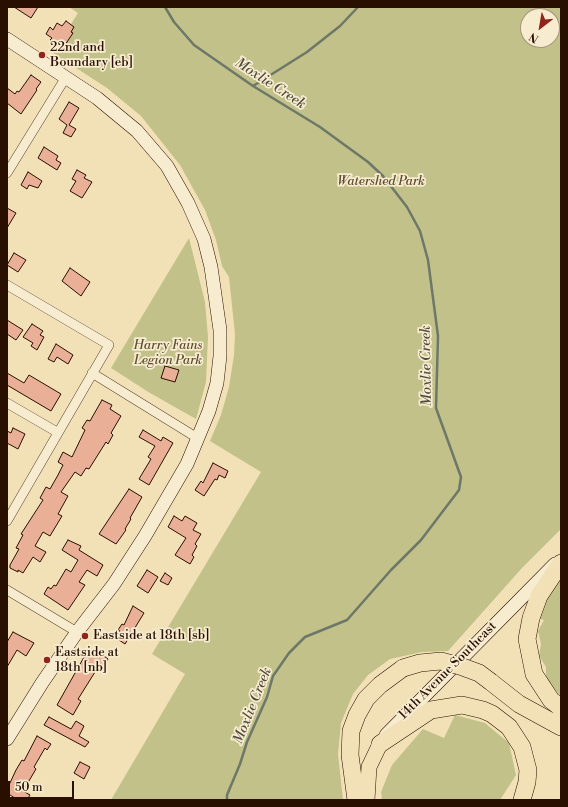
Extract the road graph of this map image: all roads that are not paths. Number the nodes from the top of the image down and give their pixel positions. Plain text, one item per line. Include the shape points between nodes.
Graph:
1 (7, 39) edge
2 (66, 77) junction
3 (7, 173) edge
4 (7, 285) edge
5 (92, 373) junction
6 (7, 403) edge
7 (57, 432) junction
8 (199, 439) junction
9 (7, 520) edge
10 (561, 559) edge
11 (561, 563) edge
12 (7, 590) edge
13 (77, 632) junction
14 (561, 708) edge
15 (561, 727) edge
16 (7, 739) edge
17 (380, 744) junction
18 (356, 800) edge
19 (368, 800) edge
20 (522, 800) edge

1 - 2 street
2 - 3 street
2 - 8 street via 97,98 137,131 167,166 188,203 204,239 216,293 220,356 217,383
4 - 5 street via 109,345
5 - 7 street
5 - 8 street
6 - 7 street
7 - 9 street
8 - 13 street via 145,536 114,584
10 - 17 street, 14th Avenue Southeast via 394,726
11 - 14 highway via 539,596 527,639 534,674 551,700
12 - 13 street
13 - 16 street
15 - 18 highway, bridge via 519,704 479,673 441,661 403,668 366,699 351,731 350,755
17 - 19 main road, 14th Avenue Southeast via 369,767
17 - 20 highway via 431,710 462,705 483,710 510,727 522,747 528,770

